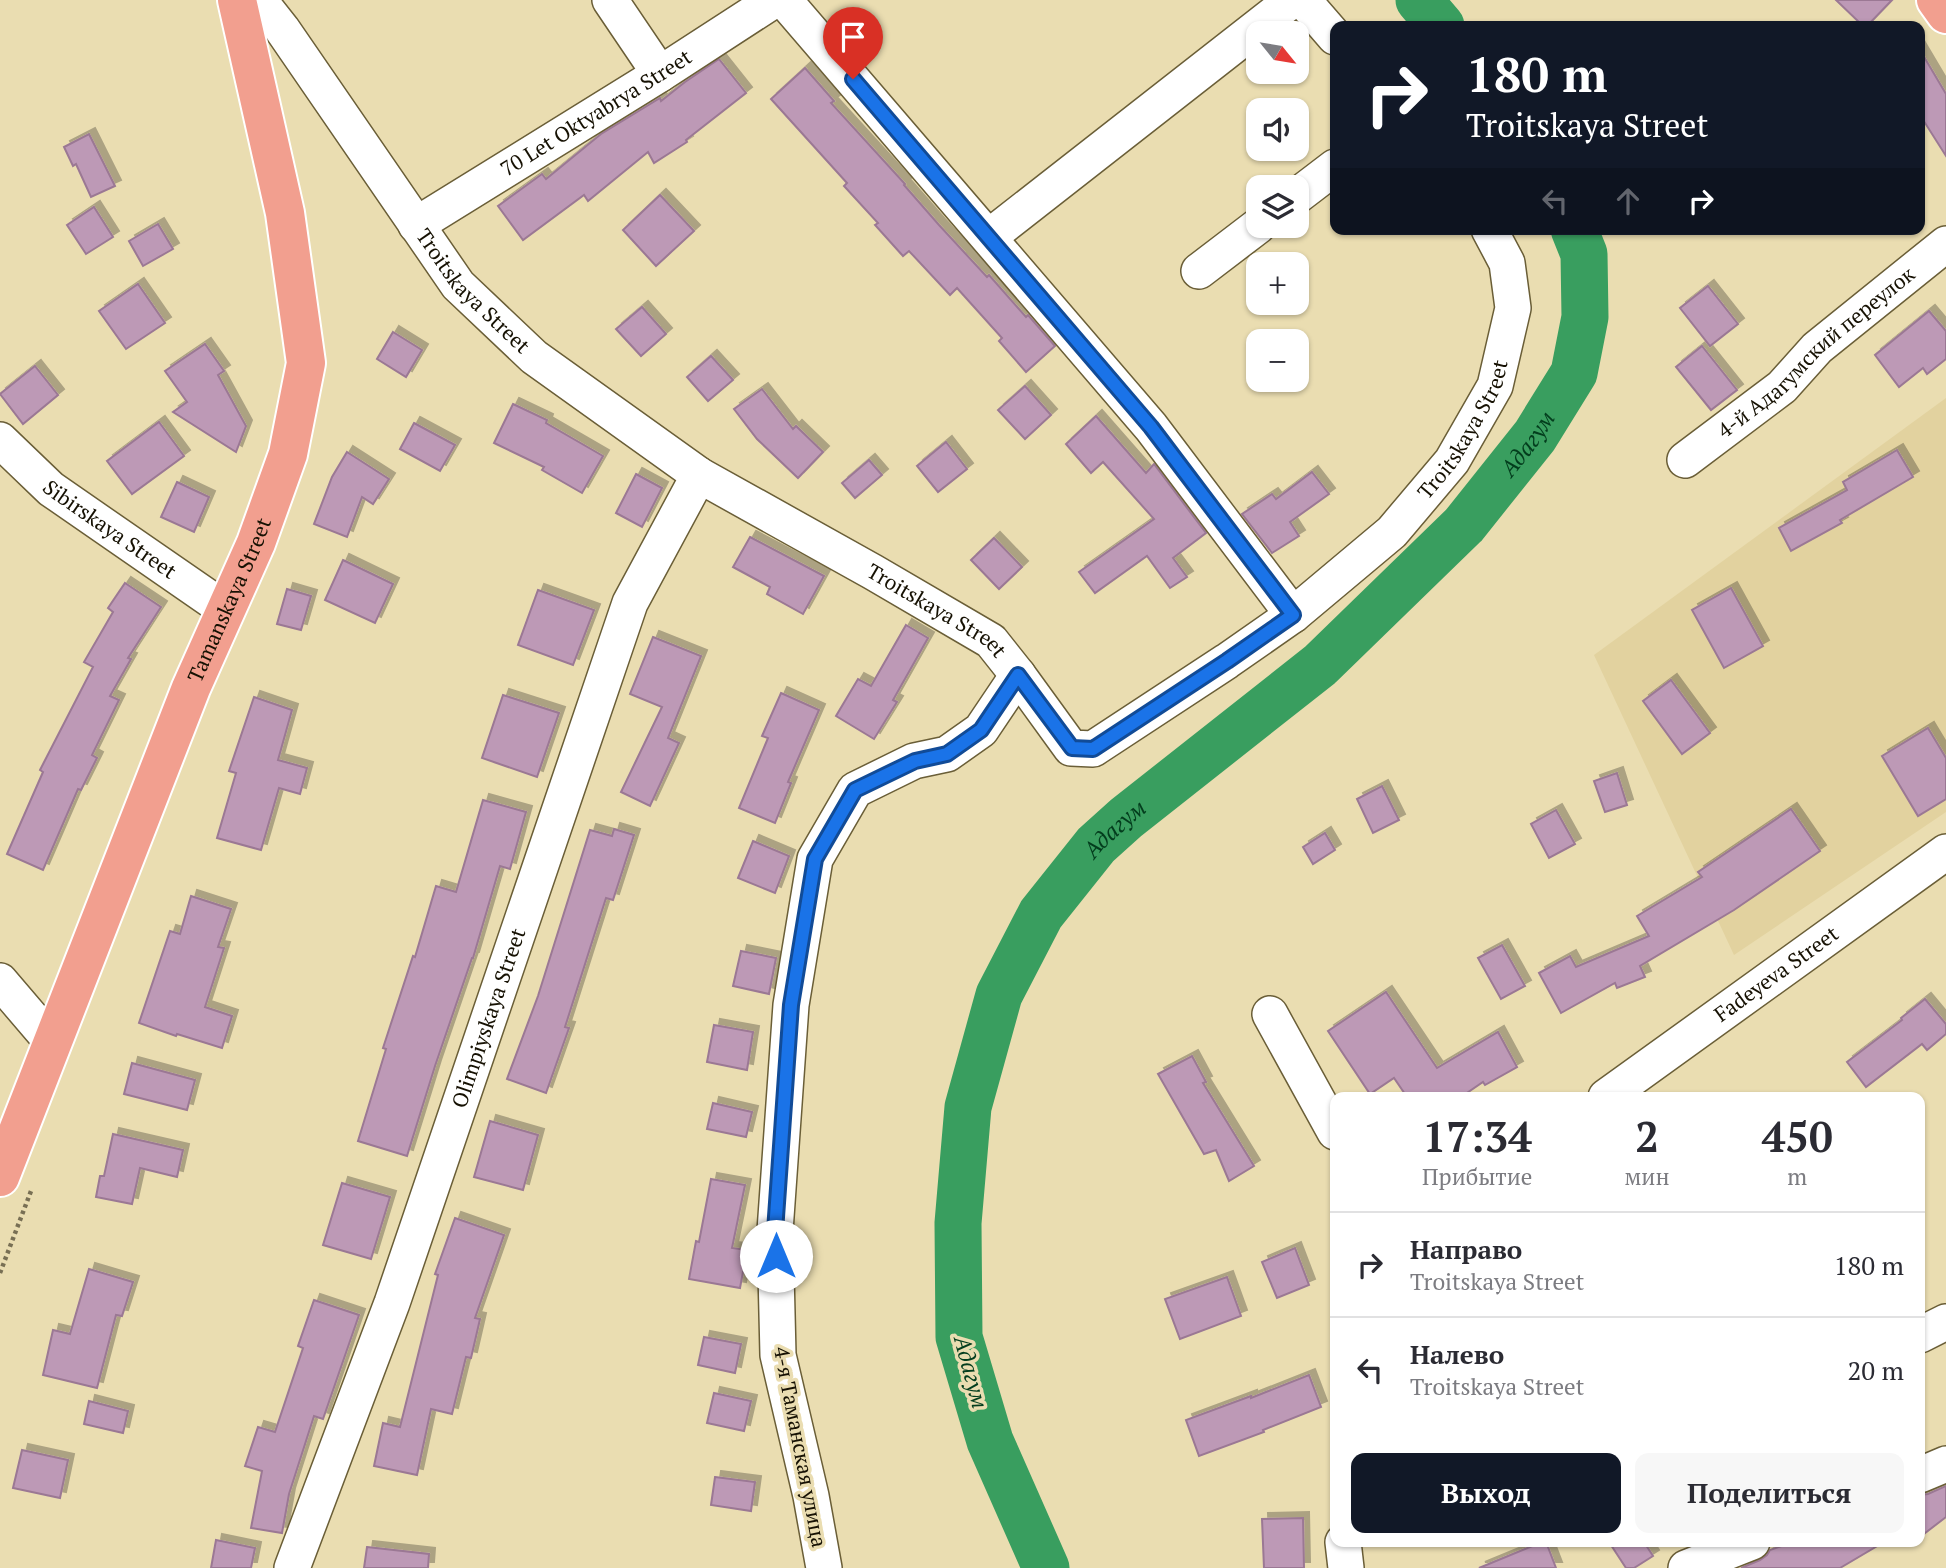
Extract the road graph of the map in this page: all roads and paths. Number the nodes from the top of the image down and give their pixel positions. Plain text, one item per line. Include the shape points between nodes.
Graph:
1 (237, 0) edge
2 (259, 0) edge
3 (610, 0) edge
4 (774, 0) edge
5 (784, 0) edge
6 (1292, 0) edge
7 (1303, 0) edge
8 (1936, 0) edge
9 (1946, 14) edge
10 (1330, 31) edge
11 (660, 74) junction
12 (1330, 171) edge
13 (1309, 187) edge
14 (416, 225) junction
15 (1246, 235) edge
16 (1492, 235) edge
17 (989, 237) junction
18 (1946, 244) edge
19 (1199, 271) dead end
20 (0, 440) edge
21 (1685, 460) dead end
22 (699, 475) junction
23 (226, 610) junction
24 (1293, 615) junction
25 (1018, 675) junction
26 (1946, 852) edge
27 (0, 981) edge
28 (1270, 1014) dead end
29 (52, 1042) junction
30 (1613, 1092) edge
31 (1330, 1123) edge
32 (0, 1177) edge
33 (1946, 1322) edge
34 (1925, 1332) edge
35 (1946, 1465) edge
36 (1925, 1473) edge
37 (1344, 1547) edge
38 (1739, 1547) edge
39 (292, 1568) edge
40 (824, 1568) edge
41 (1346, 1568) edge
42 (1686, 1568) edge

1 - 23 main road, Tamanskaya Street via 285,213 306,363 288,454
2 - 14 street, Troitskaya Street
3 - 11 street
4 - 11 street, 70 Let Oktyabrya Street
5 - 17 street
6 - 17 street
7 - 10 street
8 - 9 main road
11 - 14 street, 70 Let Oktyabrya Street
12 - 13 street
14 - 22 street, Troitskaya Street via 458,285 534,357
15 - 19 street
16 - 24 street, Troitskaya Street via 1507,262 1513,308 1495,386 1452,461 1392,532
17 - 24 street via 1151,427
18 - 21 street, 4-й Адагумский переулок via 1816,348 1782,387
20 - 23 street, Sibirskaya Street via 51,489
22 - 25 street, Troitskaya Street via 991,641
22 - 39 street, Olimpiyskaya Street via 630,603 392,1303
23 - 29 main road, Tamanskaya Street
24 - 25 street, Troitskaya Street via 1093,749 1072,748
25 - 40 street, 4-я Таманская улица via 981,730 947,754 915,761 855,790 815,859 791,1005 775,1231 778,1354
26 - 30 street, Fadeyeva Street
27 - 29 street
28 - 31 street
29 - 32 main road, Tamanskaya Street
33 - 34 street
35 - 36 street
37 - 41 street
38 - 42 street

